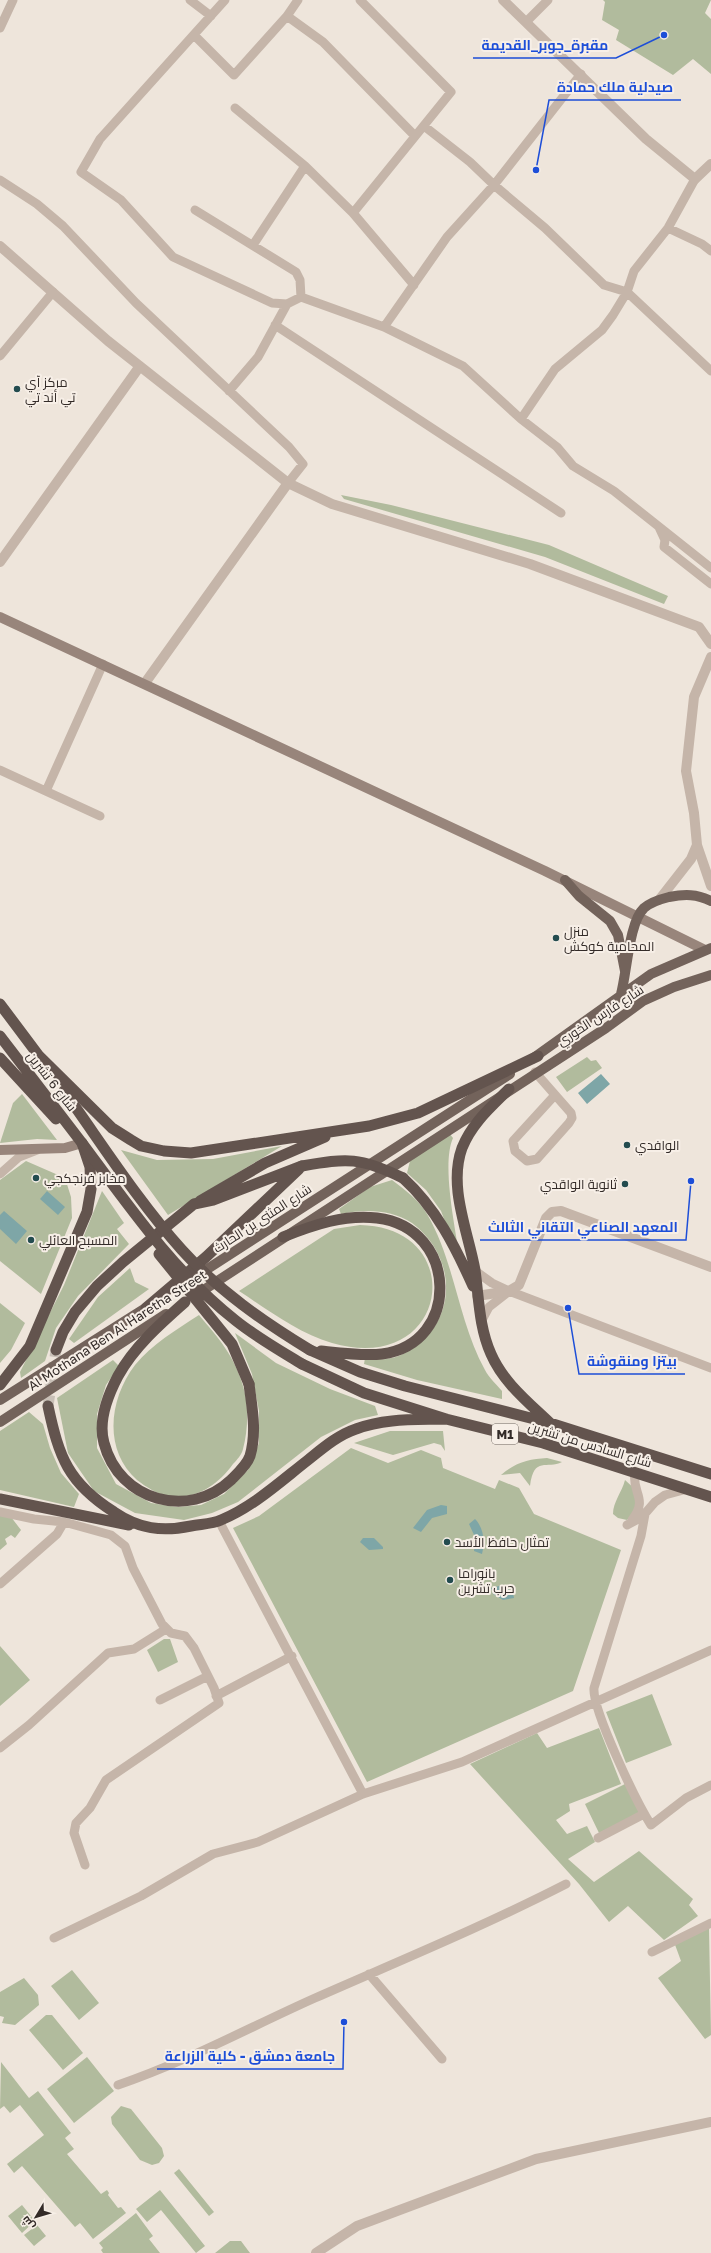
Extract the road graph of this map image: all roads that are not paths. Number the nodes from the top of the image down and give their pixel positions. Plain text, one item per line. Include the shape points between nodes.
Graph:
1 (13, 0) edge
2 (190, 0) edge
3 (225, 0) edge
4 (298, 0) edge
5 (360, 0) edge
6 (503, 0) edge
7 (548, 0) edge
8 (212, 16) junction
9 (287, 16) junction
10 (527, 22) junction
11 (0, 28) edge
12 (194, 35) junction
13 (581, 74) junction
14 (236, 108) dead end
15 (424, 126) junction
16 (415, 136) junction
17 (711, 164) edge
18 (306, 166) junction
19 (695, 179) junction
20 (0, 180) edge
21 (494, 185) junction
22 (195, 210) dead end
23 (353, 213) junction
24 (668, 228) junction
25 (253, 245) junction
26 (0, 246) edge
27 (711, 251) edge
28 (414, 285) junction
29 (53, 292) junction
30 (627, 292) junction
31 (301, 297) junction
32 (287, 304) junction
33 (275, 325) junction
34 (384, 327) junction
35 (0, 356) edge
36 (140, 366) junction
37 (711, 371) edge
38 (229, 391) junction
39 (521, 419) junction
40 (288, 484) junction
41 (561, 513) dead end
42 (658, 524) junction
43 (0, 562) edge
44 (711, 568) edge
45 (711, 584) edge
46 (0, 617) edge
47 (711, 644) edge
48 (711, 657) edge
49 (103, 664) junction
50 (145, 684) junction
51 (0, 770) edge
52 (46, 791) junction
53 (100, 816) dead end
54 (697, 845) junction
55 (565, 880) junction
56 (711, 886) edge
57 (658, 900) junction
58 (711, 901) edge
59 (638, 917) junction
60 (709, 950) edge
61 (626, 975) junction
62 (711, 975) edge
63 (622, 994) junction
64 (0, 1004) edge
65 (0, 1036) edge
66 (38, 1055) junction
67 (538, 1056) junction
68 (0, 1058) edge
69 (535, 1072) junction
70 (509, 1089) junction
71 (555, 1095) junction
72 (333, 1133) junction
73 (79, 1138) junction
74 (0, 1150) edge
75 (37, 1150) junction
76 (302, 1166) junction
77 (0, 1174) edge
78 (194, 1204) junction
79 (131, 1208) junction
80 (283, 1237) junction
81 (711, 1268) edge
82 (474, 1270) junction
83 (509, 1292) junction
84 (477, 1296) junction
85 (185, 1302) junction
86 (146, 1308) junction
87 (481, 1322) junction
88 (56, 1350) tunnel mouth
89 (310, 1350) junction
90 (711, 1368) edge
91 (0, 1385) edge
92 (0, 1400) edge
93 (48, 1406) tunnel mouth
94 (446, 1419) junction
95 (0, 1422) edge
96 (550, 1423) junction
97 (635, 1472) junction
98 (711, 1474) edge
99 (687, 1489) junction
100 (711, 1497) edge
101 (0, 1499) edge
102 (0, 1512) edge
103 (645, 1514) junction
104 (219, 1521) junction
105 (64, 1522) junction
106 (153, 1530) junction
107 (0, 1584) edge
108 (166, 1629) junction
109 (711, 1650) edge
110 (292, 1656) junction
111 (208, 1676) junction
112 (216, 1696) junction
113 (160, 1700) dead end
114 (595, 1702) junction
115 (1, 1744) edge
116 (711, 1785) edge
117 (363, 1794) junction
118 (644, 1814) junction
119 (598, 1838) dead end
120 (85, 1865) dead end
121 (566, 1884) dead end
122 (711, 1923) edge
123 (54, 1938) dead end
124 (652, 1952) dead end
125 (369, 1974) junction
126 (442, 2059) dead end
127 (118, 2085) dead end
128 (711, 2122) edge
129 (316, 2253) edge

1 - 11 street
2 - 8 street
3 - 8 street
4 - 9 street
5 - 15 street via 451,92
6 - 10 street
7 - 10 street
8 - 12 street
9 - 12 street via 234,75
9 - 16 street via 323,42
10 - 13 street
12 - 32 street via 100,139 81,172 121,200 173,257 272,303
13 - 19 street via 646,139
13 - 21 street
14 - 18 street
15 - 16 street
15 - 21 street via 470,162
16 - 23 street
17 - 19 street
18 - 23 street
18 - 25 street
19 - 24 street
20 - 38 street via 37,204 63,226 136,303
21 - 28 street via 447,237
21 - 30 street via 545,228 604,284
22 - 25 street
23 - 28 street
24 - 27 street
24 - 30 street via 634,271
25 - 31 street via 296,272 300,280
26 - 29 street
28 - 34 street
29 - 35 street
29 - 36 street
30 - 37 street
30 - 39 street via 602,330 555,369
31 - 32 street
31 - 34 street
32 - 33 street
33 - 38 street via 258,357
33 - 41 street
34 - 39 street via 463,366
36 - 40 street
36 - 43 street
38 - 40 street via 289,447 303,464
39 - 42 street via 557,447 573,466 614,491
40 - 47 street via 332,504 530,564 699,627
40 - 50 street
42 - 44 street
42 - 45 street via 665,540 664,547
46 - 49 main road
48 - 54 street via 694,697 686,771
49 - 50 main road
49 - 52 street
50 - 55 main road
51 - 52 street
52 - 53 street
54 - 56 street
54 - 57 street via 691,859
55 - 59 main road
55 - 61 main road via 579,896 610,921 618,935
57 - 58 main road via 683,894 702,896
57 - 59 main road via 644,908
59 - 60 main road
59 - 61 main road via 633,927
60 - 63 main road, شارع فارس الخوري via 651,974
61 - 63 main road
62 - 69 main road, شارع فارس الخوري via 674,987 643,1001 606,1028
63 - 67 main road, شارع فارس الخوري
64 - 66 highway, شارع 6 تشرين
65 - 73 highway, شارع 6 تشرين
66 - 72 highway via 112,1128 142,1146 164,1152 191,1153
66 - 89 highway, شارع 6 تشرين, bridge via 144,1202 182,1250 247,1309
67 - 72 highway via 418,1113
67 - 86 main road, شارع المثنى بن الحارث
68 - 73 highway via 56,1119
69 - 70 main road, شارع فارس الخوري
69 - 71 street
70 - 80 main road, Al Mothana Ben Al Haretha Street
70 - 82 highway via 474,1126 460,1156 458,1193
71 - 71 street via 513,1141 515,1151 527,1161 537,1159 571,1121 570,1113
72 - 78 highway via 265,1163
73 - 75 main road via 65,1148
73 - 79 highway, bridge
73 - 91 highway via 90,1167 91,1189 87,1212 30,1346
74 - 75 main road
75 - 77 street via 19,1157
76 - 78 highway via 213,1200
76 - 84 highway, bridge via 340,1159 357,1161 376,1165 403,1178 421,1194 434,1211
76 - 86 highway via 206,1257
78 - 88 highway via 97,1286 75,1312
79 - 85 highway, bridge via 163,1260 232,1344 249,1384 254,1419 249,1458 226,1485 211,1495 194,1501 175,1502 154,1498 134,1488 122,1476 104,1443 103,1427 105,1408 117,1377 138,1348
79 - 94 highway, شارع السادس من تشرين / M1, bridge via 169,1256 209,1298 236,1321 302,1364 364,1392
80 - 85 main road, Al Mothana Ben Al Haretha Street
80 - 89 highway via 326,1222 378,1218 400,1224 421,1239 433,1256 441,1280 438,1306 426,1330 413,1341 382,1354
81 - 83 street via 561,1211 555,1211 546,1218 522,1282
82 - 83 street
82 - 84 highway
83 - 84 street
83 - 87 street via 489,1307
83 - 90 street
84 - 87 highway
85 - 95 main road, Al Mothana Ben Al Haretha Street
86 - 92 main road, شارع المثنى بن الحارث
87 - 96 highway via 491,1354 501,1372
89 - 96 highway, شارع السادس من تشرين / M1 via 360,1372 405,1386
93 - 106 highway via 55,1439 69,1470 84,1492 120,1517
94 - 97 highway, شارع السادس من تشرين / M1 via 543,1443
94 - 104 highway via 384,1421 355,1429 332,1441 258,1499
96 - 98 highway, شارع السادس من تشرين / M1
97 - 99 highway, شارع السادس من تشرين / M1
97 - 103 street via 633,1481 641,1502 638,1512 629,1524
99 - 100 highway, شارع السادس من تشرين / M1
99 - 103 street via 665,1495
101 - 106 highway
102 - 105 street via 34,1520
103 - 114 street via 641,1536 594,1688
104 - 106 highway via 176,1530
104 - 110 street
105 - 107 street via 57,1534
105 - 108 street via 111,1535 125,1546 133,1568
108 - 111 street via 171,1633 185,1636
108 - 115 street via 134,1649 108,1653 30,1725
109 - 114 street
110 - 112 street
110 - 117 street
111 - 112 street
111 - 113 street
112 - 120 street via 219,1703 121,1768 100,1787 90,1808 74,1828
114 - 117 street via 462,1762
114 - 118 street
116 - 118 street via 686,1798 651,1825
117 - 123 street via 258,1842 213,1854 141,1896
118 - 119 street
121 - 125 street via 500,1918
122 - 124 street
125 - 126 street
125 - 127 street via 149,2074
128 - 129 street via 536,2159 357,2226

